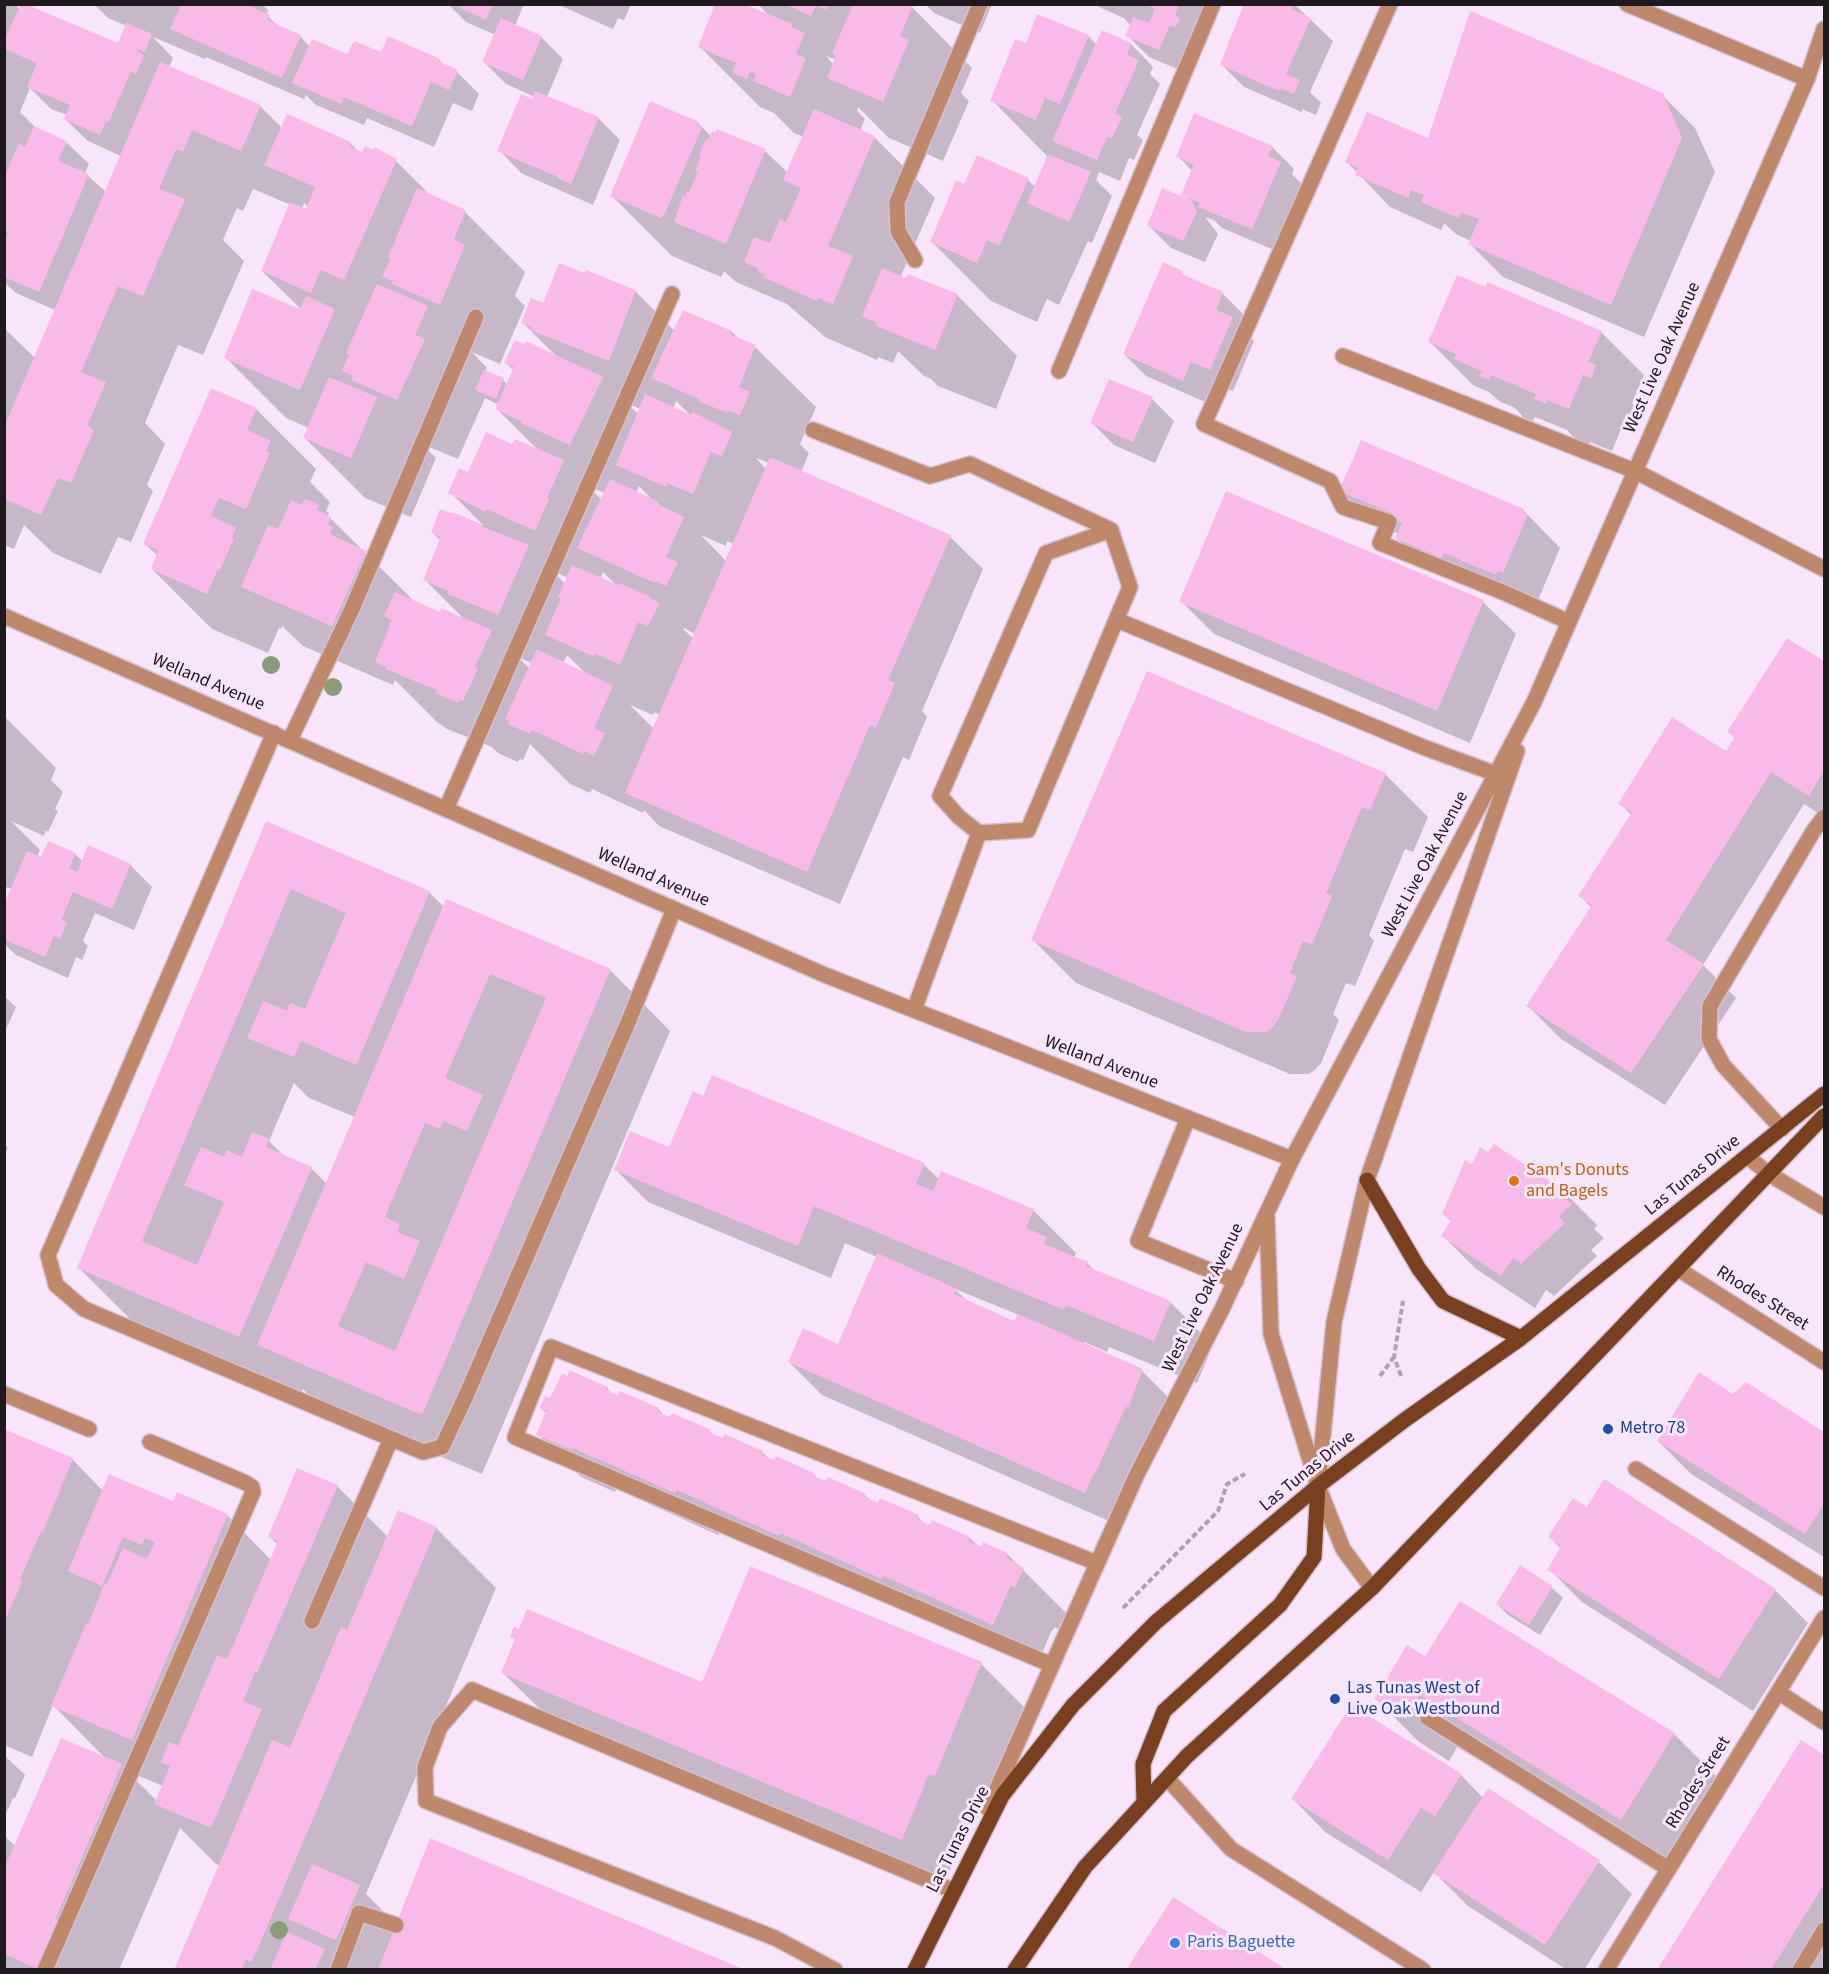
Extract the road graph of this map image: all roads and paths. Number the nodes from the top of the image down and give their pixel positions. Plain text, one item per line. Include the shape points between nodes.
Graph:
1 (980, 4) edge
2 (1214, 4) edge
3 (1390, 4) edge
4 (1627, 4) edge
5 (1824, 29) edge
6 (1807, 79) junction
7 (915, 260) dead end
8 (672, 294) dead end
9 (476, 317) dead end
10 (1343, 356) dead end
11 (1059, 371) dead end
12 (813, 430) dead end
13 (1635, 471) junction
14 (1111, 530) junction
15 (1824, 569) edge
16 (4, 616) edge
17 (1117, 620) junction
18 (1569, 622) junction
19 (1534, 702) junction
20 (274, 733) junction
21 (291, 740) junction
22 (1496, 774) junction
23 (446, 808) junction
24 (1824, 816) edge
25 (979, 833) junction
26 (674, 909) junction
27 (914, 1010) junction
28 (1824, 1095) edge
29 (1824, 1116) edge
30 (1188, 1118) junction
31 (1782, 1129) junction
32 (1748, 1157) junction
33 (1292, 1159) junction
34 (1769, 1174) junction
35 (1367, 1180) junction
36 (1824, 1207) edge
37 (1267, 1214) junction
38 (1678, 1269) junction
39 (1236, 1281) junction
40 (1407, 1293) dead end
41 (1521, 1338) junction
42 (1394, 1358) junction
43 (1824, 1362) edge
44 (1380, 1376) dead end
45 (1401, 1376) dead end
46 (4, 1394) edge
47 (89, 1430) dead end
48 (391, 1439) junction
49 (150, 1442) dead end
50 (1636, 1469) dead end
51 (1245, 1474) dead end
52 (1318, 1486) junction
53 (1097, 1563) junction
54 (1372, 1588) junction
55 (1824, 1588) edge
56 (1115, 1616) dead end
57 (1824, 1618) edge
58 (312, 1621) dead end
59 (1052, 1665) junction
60 (1778, 1692) junction
61 (1428, 1718) dead end
62 (1824, 1722) edge
63 (1167, 1778) junction
64 (1144, 1803) junction
65 (1668, 1869) junction
66 (952, 1890) junction
67 (938, 1924) junction
68 (396, 1925) dead end
69 (1824, 1930) edge
70 (45, 1970) edge
71 (338, 1970) edge
72 (835, 1970) edge
73 (915, 1970) edge
74 (1015, 1970) edge
75 (1423, 1970) edge
76 (1606, 1970) edge
77 (1800, 1970) edge

1 - 7 street via 897,202 898,231
2 - 11 street
3 - 18 street via 1204,424 1330,482 1343,507 1389,522 1380,543
4 - 6 street
5 - 6 street, West Live Oak Avenue
6 - 13 street, West Live Oak Avenue
8 - 23 street
9 - 21 street via 352,609
10 - 13 street
12 - 14 street via 930,476 970,464
13 - 15 street
13 - 18 street, West Live Oak Avenue
14 - 17 street via 1130,587
14 - 25 street via 1046,553 940,796
16 - 20 street, Welland Avenue
17 - 22 street
17 - 25 street via 1028,830
18 - 19 street, West Live Oak Avenue
19 - 22 street, West Live Oak Avenue
19 - 35 street, West Live Oak Avenue
20 - 21 street, Welland Avenue
20 - 48 street via 48,1255 56,1286 84,1309
21 - 23 street, Welland Avenue
22 - 33 street, West Live Oak Avenue
23 - 26 street, Welland Avenue
24 - 31 street via 1710,1006 1709,1039 1723,1065
25 - 27 street
26 - 27 street, Welland Avenue
26 - 48 street via 442,1447 423,1452
27 - 30 street, Welland Avenue
28 - 31 main road, Las Tunas Drive
29 - 34 main road
30 - 33 street, Welland Avenue
30 - 39 street via 1138,1241
31 - 32 main road, Las Tunas Drive
32 - 34 street
32 - 41 main road, Las Tunas Drive
33 - 37 street, West Live Oak Avenue
34 - 36 street
34 - 38 main road
35 - 41 main road via 1423,1276 1443,1301
35 - 52 street, West Live Oak Avenue via 1334,1322
37 - 39 street, West Live Oak Avenue
37 - 52 street via 1271,1334
38 - 43 street, Rhodes Street
38 - 54 main road
39 - 53 street, West Live Oak Avenue via 1137,1474
40 - 42 path
41 - 52 main road, Las Tunas Drive
42 - 44 path
42 - 45 path
46 - 47 street
48 - 58 street
49 - 70 street via 246,1483 254,1492
50 - 55 street
51 - 56 path via 1227,1484 1218,1511
52 - 54 street, West Live Oak Avenue via 1343,1549
52 - 64 main road via 1314,1557 1280,1605 1164,1711 1143,1764
52 - 67 main road, Las Tunas Drive via 1156,1622 1073,1705 1002,1796
53 - 59 street, West Live Oak Avenue
53 - 59 street via 551,1347 515,1437
54 - 63 main road via 1186,1756
57 - 60 street, Rhodes Street
59 - 66 street, West Live Oak Avenue
60 - 62 street
60 - 65 street, Rhodes Street
61 - 65 street
63 - 64 main road
63 - 75 street via 1232,1849
64 - 74 main road via 1085,1867
65 - 76 street, Rhodes Street
66 - 67 street, West Live Oak Avenue
66 - 72 street via 472,1690 440,1727 425,1767 426,1801 775,1938
67 - 73 main road, Las Tunas Drive
68 - 71 street via 359,1913
69 - 77 street

